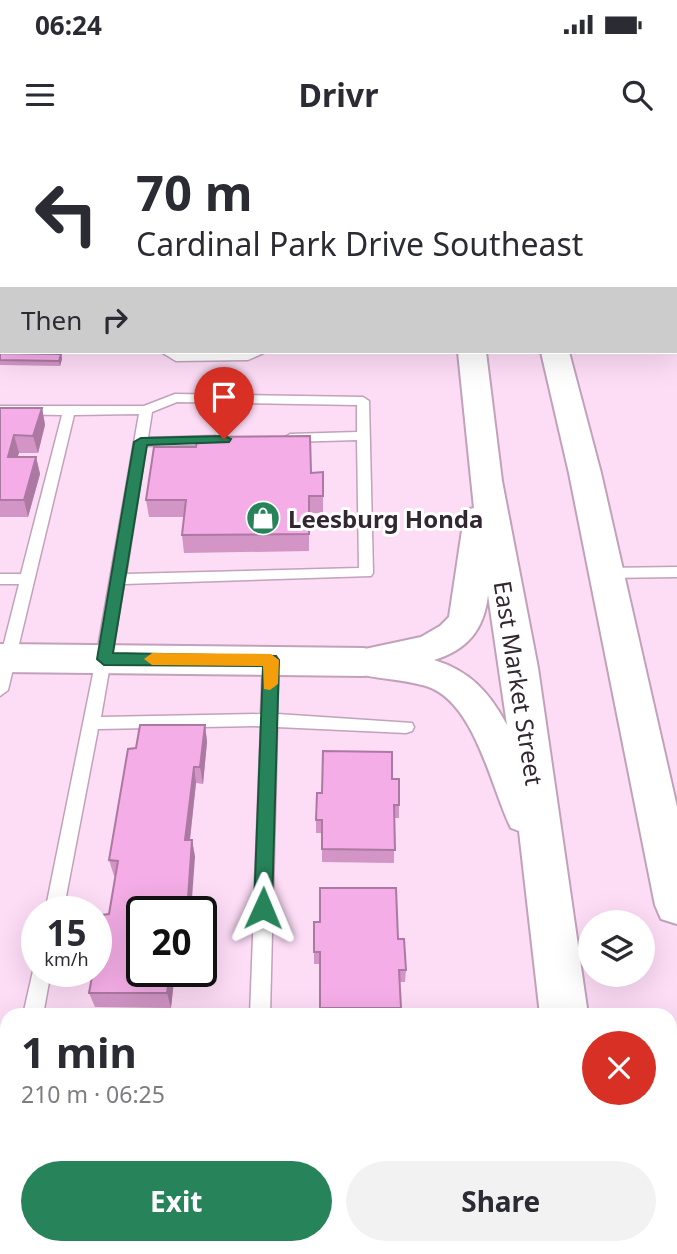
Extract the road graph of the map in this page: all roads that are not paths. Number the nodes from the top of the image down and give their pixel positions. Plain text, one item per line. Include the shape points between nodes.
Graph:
1 (171, 354) edge
2 (254, 354) edge
3 (472, 354) edge
4 (555, 354) edge
5 (579, 354) edge
6 (0, 410) edge
7 (146, 410) junction
8 (69, 411) junction
9 (363, 436) junction
10 (280, 438) edge
11 (224, 439) edge
12 (141, 442) junction
13 (585, 473) junction
14 (486, 481) junction
15 (677, 572) edge
16 (606, 573) junction
17 (0, 579) edge
18 (27, 579) junction
19 (118, 579) junction
20 (104, 659) junction
21 (271, 660) junction
22 (364, 662) junction
23 (3, 669) edge
24 (268, 720) junction
25 (92, 723) junction
26 (406, 727) dead end
27 (544, 860) junction
28 (57, 896) edge
29 (677, 905) edge
30 (39, 987) edge
31 (34, 1008) edge
32 (260, 1008) edge
33 (563, 1008) edge

1 - 2 lane
3 - 14 main road, East Market Street
4 - 13 main road
5 - 13 main road
6 - 8 lane
7 - 8 lane
7 - 9 lane via 175,398 363,401
7 - 12 lane
8 - 18 lane
9 - 10 lane
9 - 19 lane via 366,573
11 - 12 lane
12 - 19 lane
13 - 16 main road
14 - 22 main road via 464,626 438,646
14 - 27 main road, East Market Street via 519,668
15 - 16 lane
16 - 29 main road
17 - 18 lane
18 - 23 lane
19 - 20 lane
20 - 21 main road
20 - 23 main road
20 - 25 lane
21 - 22 main road
21 - 24 lane
22 - 27 main road via 444,678 474,702
24 - 25 lane
24 - 26 lane
24 - 32 lane
25 - 28 lane
27 - 33 main road, East Market Street
30 - 31 lane

